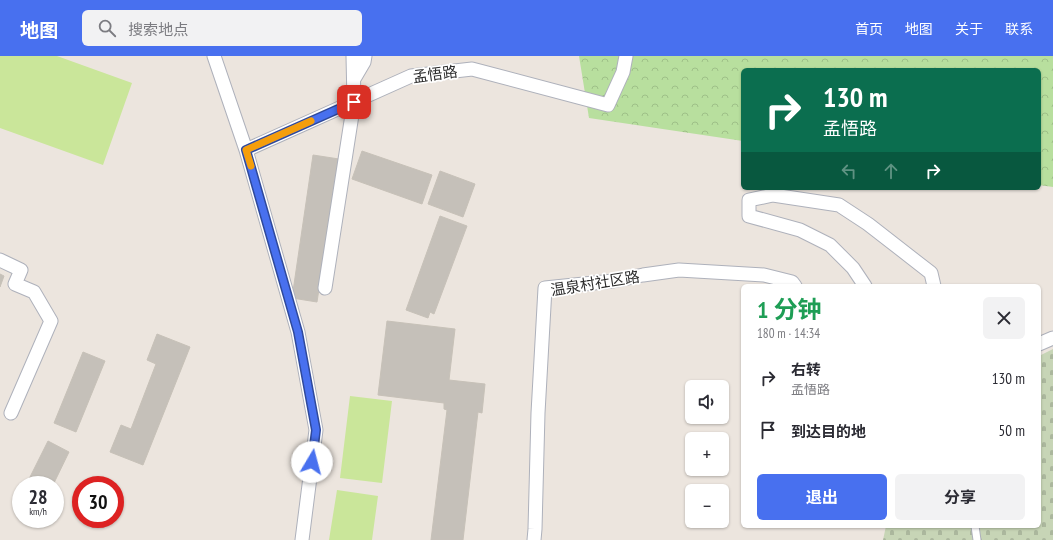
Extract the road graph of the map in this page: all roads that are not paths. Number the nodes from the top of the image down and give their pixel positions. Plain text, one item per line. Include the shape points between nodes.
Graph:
1 (353, 56) edge
2 (365, 56) edge
3 (626, 56) edge
4 (216, 59) edge
5 (354, 79) junction
6 (354, 102) junction
7 (246, 150) junction
8 (0, 260) edge
9 (794, 284) edge
10 (864, 284) edge
11 (934, 284) edge
12 (325, 288) dead end
13 (1053, 338) edge
14 (1041, 343) edge
15 (11, 412) dead end
16 (974, 528) edge
17 (302, 540) edge
18 (534, 540) edge
19 (977, 540) edge

1 - 5 street
2 - 5 street
3 - 6 street, 孟悟路 via 623,72 608,105 472,69 411,76
4 - 7 street
5 - 6 street
6 - 7 street, 孟悟路
6 - 12 street
7 - 17 street via 298,332 316,430
8 - 15 street via 21,270 15,284 34,292 51,321
9 - 18 street, 温泉村社区路 via 764,275 679,270 613,281 545,288
10 - 11 street via 853,268 830,245 800,230 749,216 749,200 773,195 839,205 931,273
13 - 14 street
16 - 19 lane

